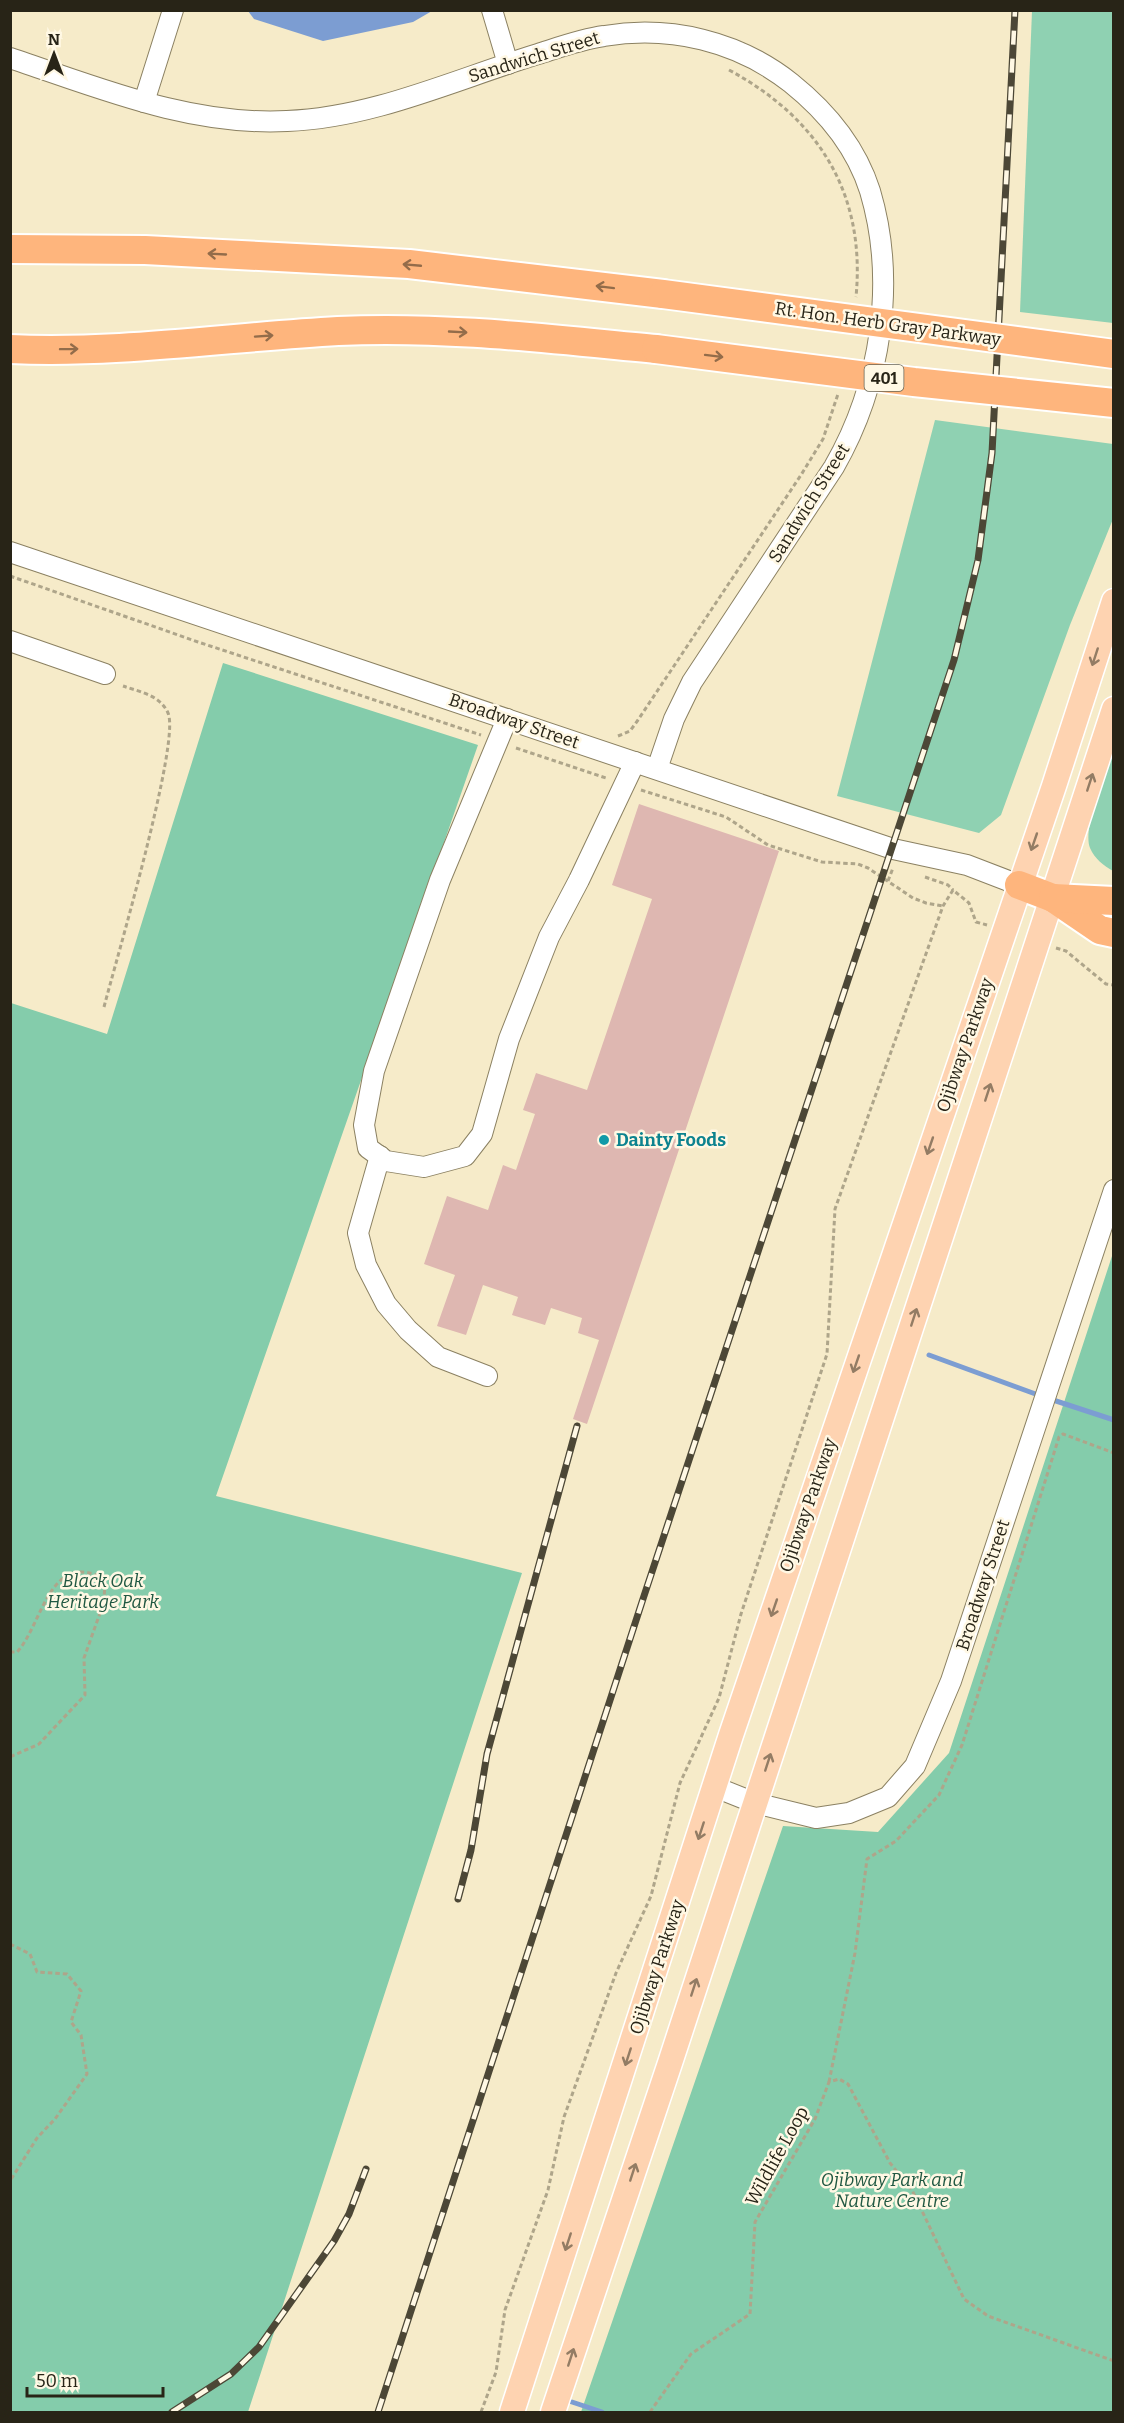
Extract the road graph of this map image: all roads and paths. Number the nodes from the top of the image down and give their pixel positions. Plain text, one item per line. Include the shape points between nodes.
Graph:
1 (173, 10) edge
2 (492, 10) edge
3 (10, 58) edge
4 (508, 64) junction
5 (726, 69) dead end
6 (144, 102) junction
7 (10, 249) edge
8 (856, 303) dead end
9 (954, 334) junction
10 (1113, 344) edge
11 (10, 349) edge
12 (1113, 354) edge
13 (914, 382) junction
14 (840, 388) dead end
15 (1113, 403) edge
16 (1113, 418) edge
17 (10, 552) edge
18 (1113, 601) edge
19 (10, 641) edge
20 (105, 674) dead end
21 (123, 686) dead end
22 (1113, 709) edge
23 (507, 719) junction
24 (611, 736) dead end
25 (635, 762) junction
26 (657, 769) junction
27 (898, 867) dead end
28 (921, 875) dead end
29 (888, 881) dead end
30 (1019, 885) junction
31 (953, 890) junction
32 (1053, 898) junction
33 (1113, 902) edge
34 (1004, 929) junction
35 (1113, 933) edge
36 (1038, 942) junction
37 (1113, 985) edge
38 (104, 1007) dead end
39 (380, 1156) junction
40 (1113, 1190) edge
41 (487, 1376) dead end
42 (1113, 1453) edge
43 (10, 1652) edge
44 (10, 1757) edge
45 (715, 1787) junction
46 (755, 1803) junction
47 (10, 1944) edge
48 (829, 2082) junction
49 (10, 2181) edge
50 (1113, 2361) edge
51 (482, 2412) edge
52 (512, 2412) edge
53 (553, 2412) edge
54 (650, 2412) edge

1 - 6 street
2 - 4 street
3 - 6 street, Sandwich Street
4 - 6 street, Sandwich Street via 397,100 322,118 210,118
4 - 26 street, Sandwich Street via 604,36 635,33 667,33 725,45 778,72 823,111 857,158 878,217 884,279 877,350 849,441 692,682
5 - 8 path via 784,106 814,138 840,182 853,223 859,268
9 -> 7 highway, Rt. Hon. Herb Gray Parkway, bridge via 409,264 145,250
9 - 10 highway, bridge
9 - 12 highway, Rt. Hon. Herb Gray Parkway, bridge
11 -> 13 highway, 401, bridge via 90,349 372,330 478,333 656,349
13 - 15 highway, 401, bridge
13 - 16 highway, bridge
14 - 24 path via 823,439 801,475 639,720 630,731
17 - 23 street, Broadway Street
18 -> 30 main road, Ojibway Parkway
19 - 20 street
21 - 38 path via 154,696 169,714 170,734 162,782
32 -> 22 main road, Ojibway Parkway
23 - 25 street, Broadway Street
23 - 39 street via 440,880 374,1071 364,1125 368,1148
25 - 26 street, Broadway Street
25 - 39 street via 549,937 509,1039 482,1134 465,1156 424,1167 386,1161
26 - 30 street, Broadway Street via 893,849 967,865
27 - 29 path via 892,868
28 - 31 path
30 - 32 highway
30 - 34 main road, Ojibway Parkway
31 - 34 path via 969,903 976,922
31 - 51 path via 943,906 835,1209 827,1354 741,1614 719,1698 680,1784 651,1896 616,1973 564,2117 548,2190 505,2310 496,2372
32 - 33 highway
32 - 35 highway via 1100,930
32 - 36 main road, Ojibway Parkway
34 -> 45 main road, Ojibway Parkway
36 - 37 path via 1066,951 1106,984
46 -> 36 main road, Ojibway Parkway
39 - 41 street via 358,1233 366,1265 386,1304 415,1336 438,1357
40 - 46 street, Broadway Street via 951,1681 915,1766 888,1797 849,1813 816,1818
42 - 48 path via 1064,1434 1059,1437 963,1745 939,1795 896,1841 867,1859 855,1953
43 - 44 path via 23,1646 57,1582 73,1574 92,1572 105,1580 104,1602 84,1658 85,1695 39,1744
45 - 46 street, Broadway Street
45 -> 52 main road, Ojibway Parkway
53 -> 46 main road, Ojibway Parkway
47 - 49 path via 30,1954 37,1972 67,1974 81,1991 71,2022 81,2035 87,2074 37,2138
48 - 50 path via 839,2079 848,2084 890,2163 912,2190 964,2299 988,2316
48 - 54 path, Wildlife Loop via 815,2119 755,2222 750,2314 691,2354

